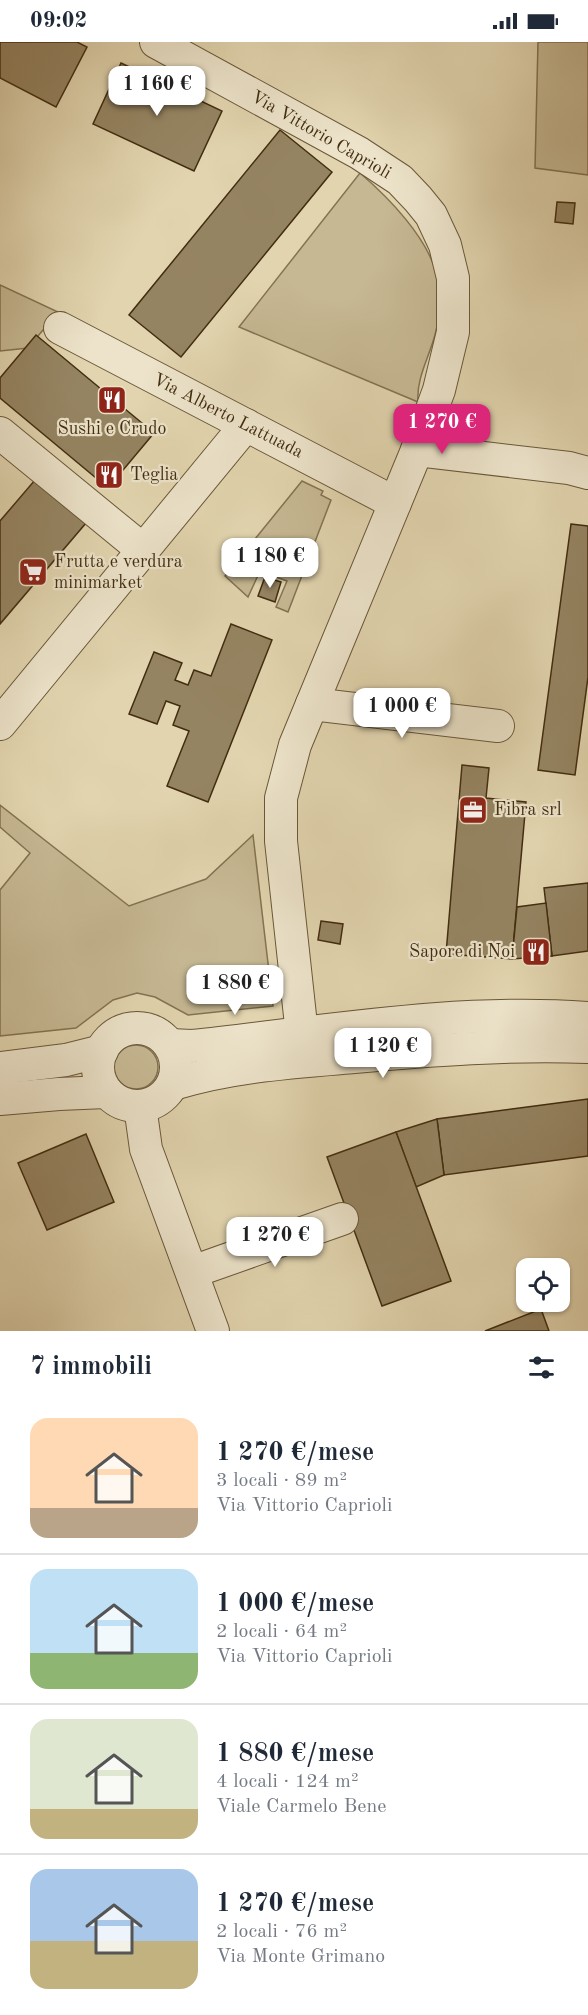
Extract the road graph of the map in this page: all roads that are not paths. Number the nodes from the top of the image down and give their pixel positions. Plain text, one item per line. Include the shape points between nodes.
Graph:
1 (156, 42) edge
2 (60, 328) dead end
3 (246, 425) junction
4 (0, 433) edge
5 (417, 450) junction
6 (588, 473) edge
7 (395, 503) junction
8 (143, 550) junction
9 (312, 704) junction
10 (0, 724) edge
11 (498, 726) dead end
12 (588, 1018) edge
13 (302, 1034) junction
14 (170, 1046) junction
15 (588, 1047) edge
16 (102, 1051) junction
17 (0, 1068) edge
18 (173, 1084) junction
19 (106, 1092) junction
20 (0, 1099) edge
21 (140, 1106) junction
22 (342, 1219) dead end
23 (192, 1272) junction
24 (213, 1331) edge

1 - 5 street, Via Vittorio Caprioli via 375,164 407,187 431,215 449,260 453,332 439,390
2 - 3 street, Via Alberto Lattuada
3 - 7 street, Via Alberto Lattuada
3 - 8 street
4 - 8 street
5 - 6 street
5 - 7 street, Via Vittorio Caprioli
7 - 9 street, Via Vittorio Caprioli
8 - 10 street
9 - 11 street
9 - 13 street, Via Vittorio Caprioli via 292,756 280,819
12 - 13 street via 454,1018
13 - 14 street
14 - 16 street via 162,1037 140,1028 118,1034
14 - 18 street via 176,1064
15 - 18 street via 474,1048 335,1058 210,1074
16 - 17 street
16 - 19 street via 98,1068
18 - 21 street via 160,1100
19 - 20 street
19 - 21 street via 127,1105
21 - 23 street via 146,1149
22 - 23 street
23 - 24 street

